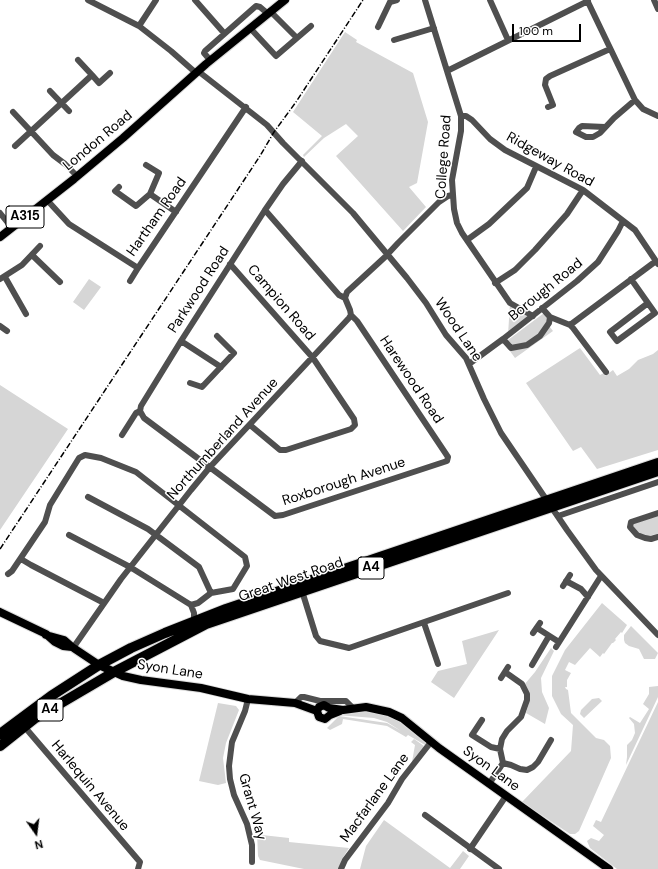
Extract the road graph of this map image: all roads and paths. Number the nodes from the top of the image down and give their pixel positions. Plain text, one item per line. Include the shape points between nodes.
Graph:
1 (88, 0) edge
2 (156, 0) edge
3 (195, 0) edge
4 (285, 0) edge
5 (397, 0) edge
6 (425, 0) edge
7 (490, 0) edge
8 (587, 0) edge
9 (654, 0) edge
10 (658, 9) edge
11 (269, 12) junction
12 (139, 26) junction
13 (311, 26) dead end
14 (378, 27) dead end
15 (250, 28) junction
16 (434, 28) junction
17 (224, 33) junction
18 (297, 38) junction
19 (394, 40) dead end
20 (508, 40) junction
21 (610, 49) junction
22 (78, 60) dead end
23 (210, 60) junction
24 (447, 71) junction
25 (197, 72) junction
26 (110, 73) dead end
27 (92, 75) junction
28 (50, 91) dead end
29 (634, 100) junction
30 (61, 103) junction
31 (246, 107) junction
32 (552, 107) dead end
33 (69, 111) dead end
34 (13, 112) dead end
35 (461, 116) junction
36 (658, 116) edge
37 (605, 127) junction
38 (31, 132) junction
39 (15, 146) dead end
40 (302, 161) junction
41 (146, 165) dead end
42 (536, 167) junction
43 (77, 176) junction
44 (115, 189) dead end
45 (583, 190) junction
46 (150, 194) junction
47 (452, 195) junction
48 (47, 200) junction
49 (265, 210) junction
50 (176, 212) junction
51 (0, 213) edge
52 (623, 221) junction
53 (12, 228) junction
54 (0, 237) edge
55 (467, 240) junction
56 (40, 246) dead end
57 (387, 254) junction
58 (32, 255) junction
59 (657, 263) edge
60 (230, 264) junction
61 (138, 268) junction
62 (2, 278) edge
63 (631, 279) junction
64 (130, 281) dead end
65 (60, 282) dead end
66 (495, 283) junction
67 (345, 298) junction
68 (648, 304) junction
69 (542, 308) junction
70 (26, 314) dead end
71 (350, 315) junction
72 (533, 316) junction
73 (550, 316) junction
74 (570, 325) junction
75 (0, 326) edge
76 (7, 330) dead end
77 (217, 336) dead end
78 (503, 339) junction
79 (181, 341) junction
80 (312, 358) junction
81 (469, 364) junction
82 (221, 367) junction
83 (606, 372) dead end
84 (190, 383) dead end
85 (140, 411) junction
86 (250, 425) junction
87 (122, 435) dead end
88 (447, 461) joint
89 (658, 463) edge
90 (210, 467) junction
91 (658, 471) edge
92 (658, 482) edge
93 (88, 497) dead end
94 (550, 504) junction
95 (179, 505) junction
96 (658, 513) edge
97 (558, 516) junction
98 (69, 535) dead end
99 (156, 535) junction
100 (658, 537) edge
101 (21, 559) junction
102 (130, 567) junction
103 (8, 574) dead end
104 (570, 575) dead end
105 (601, 576) junction
106 (302, 591) junction
107 (211, 593) junction
108 (508, 593) dead end
109 (588, 597) junction
110 (104, 603) junction
111 (191, 605) junction
112 (0, 612) edge
113 (194, 622) junction
114 (424, 623) junction
115 (537, 628) dead end
116 (658, 635) edge
117 (549, 636) junction
118 (164, 646) junction
119 (72, 647) junction
120 (438, 664) dead end
121 (99, 665) junction
122 (532, 665) dead end
123 (114, 672) junction
124 (505, 672) dead end
125 (53, 694) junction
126 (248, 699) junction
127 (295, 703) junction
128 (353, 708) junction
129 (482, 720) dead end
130 (22, 723) junction
131 (0, 734) edge
132 (551, 740) dead end
133 (431, 742) junction
134 (0, 746) edge
135 (500, 749) junction
136 (503, 763) junction
137 (489, 784) junction
138 (506, 796) junction
139 (425, 816) dead end
140 (470, 849) junction
141 (251, 862) dead end
142 (138, 869) edge
143 (342, 869) edge
144 (499, 869) edge
145 (608, 869) edge

1 - 12 street, Wood Lane
2 - 12 street
3 - 17 street
4 - 11 main road, London Road / A315
5 - 14 street via 390,2
6 - 16 street, College Road
7 - 20 street
8 - 20 street
8 - 21 street
9 - 10 street
11 - 15 main road, London Road / A315
11 - 17 street via 256,6
11 - 18 street
12 - 25 street, Wood Lane
13 - 18 street
15 - 18 street via 276,56
15 - 23 main road, London Road / A315
16 - 19 street
16 - 24 street, College Road
17 - 23 street via 204,52
20 - 24 street
21 - 29 street
21 - 32 street via 546,79
22 - 27 street
23 - 25 main road, London Road / A315
24 - 35 street, College Road
25 - 31 street, Wood Lane
25 - 43 main road, London Road / A315
26 - 27 street via 99,83
27 - 30 street
28 - 30 street
29 - 36 street via 643,109
29 - 37 street
30 - 33 street
30 - 38 street
31 - 40 street, Wood Lane
31 - 50 street, Hartham Road
34 - 38 street
35 - 42 street, Ridgeway Road via 472,120 505,150
35 - 47 street, College Road
37 - 37 street via 593,137 586,137 573,131 582,126
38 - 39 street
38 - 43 street
40 - 49 street, Parkwood Road
40 - 57 street, Wood Lane via 353,213
41 - 46 street via 161,175
42 - 45 street, Ridgeway Road
42 - 55 street via 527,188 489,224
43 - 48 main road, London Road / A315
44 - 46 street via 136,206
45 - 52 street, Ridgeway Road
45 - 66 street via 535,250 516,270
46 - 50 street
47 - 55 street, College Road via 457,223
47 - 57 street via 439,202
48 - 53 main road, London Road / A315
48 - 61 street, Hartham Road via 69,224
49 - 60 street, Parkwood Road
49 - 67 street via 339,295
50 - 61 street, Hartham Road
51 - 53 street
52 - 59 street, Ridgeway Road via 635,230
52 - 69 street, Borough Road via 598,262
53 - 54 main road, London Road / A315
55 - 66 street, College Road
56 - 58 street
57 - 67 street via 347,292
57 - 81 street, Wood Lane
58 - 62 street
58 - 65 street
59 - 63 street
60 - 79 street, Parkwood Road
60 - 80 street, Campion Road
61 - 64 street
62 - 70 street
63 - 68 street
63 - 74 street
66 - 72 street, College Road via 510,303
67 - 71 street
68 - 68 street via 655,313 617,341 610,332
69 - 72 street, Borough Road
69 - 73 street
71 - 80 street, Northumberland Avenue
71 - 88 street, Harewood Road via 448,457
72 - 78 street, Borough Road
73 - 74 street
73 - 78 street via 549,323 540,336 527,345 511,348
74 - 83 street
75 - 76 street
77 - 82 street via 234,353
78 - 81 street, Borough Road
79 - 82 street
79 - 85 street, Parkwood Road
80 - 86 street, Northumberland Avenue
80 - 86 street, Campion Road via 354,419 355,425 351,429 286,450 280,450
81 - 94 street, Wood Lane via 501,433
82 - 84 street via 202,387
85 - 87 street, Parkwood Road
85 - 90 street, Roxborough Avenue via 144,418
86 - 90 street, Northumberland Avenue
88 - 90 street, Roxborough Avenue via 275,516
89 - 94 highway, Great West Road / A4
90 - 95 street, Northumberland Avenue
91 - 94 highway, Great West Road / A4
92 - 97 street
93 - 99 street
94 - 97 street, Wood Lane
94 - 106 highway, Great West Road / A4
94 - 113 highway, Great West Road / A4
95 - 99 street, Northumberland Avenue
95 - 101 street via 136,472 86,455 78,458 50,505 45,522
95 - 107 street via 245,557 247,566 233,589
96 - 100 street via 631,522 630,527 637,535 645,538
97 - 105 street, Wood Lane
98 - 102 street
99 - 102 street, Northumberland Avenue
99 - 107 street via 199,567
101 - 103 street
101 - 110 street
102 - 110 street, Northumberland Avenue
102 - 111 street
104 - 109 street via 564,583 581,589
105 - 109 street
105 - 116 street, Wood Lane
106 - 114 street via 316,636 320,641 349,648
106 - 118 highway, Great West Road / A4 via 206,624
107 - 111 street
108 - 114 street
109 - 117 street via 558,644
110 - 119 street, Northumberland Avenue
111 - 113 street
112 - 119 main road, Syon Lane via 64,640
113 - 121 highway, Great West Road / A4 via 131,648
114 - 120 street
115 - 117 street
117 - 122 street
118 - 121 highway, A4 via 142,651 114,664
118 - 123 highway, Great West Road / A4
119 - 121 main road, Syon Lane
121 - 123 main road, Syon Lane
121 - 125 highway, Great West Road / A4
123 - 125 highway, A4 via 101,674 74,688
123 - 126 main road, Syon Lane via 141,680 201,688
123 - 130 highway, Great West Road / A4
124 - 135 street via 522,684 527,700 521,717 504,735
125 - 130 highway, Great West Road / A4
126 - 127 main road, Syon Lane
126 - 141 street, Grant Way via 232,742 229,766 234,796 247,824
127 - 128 street, Syon Lane via 304,697 320,701 346,701
127 - 128 main road, Syon Lane via 317,711 324,705 330,712
128 - 133 main road, Syon Lane via 370,708 393,713
129 - 135 street via 472,735 491,747
130 - 131 highway, Great West Road / A4
130 - 134 highway, Great West Road / A4
130 - 142 street, Harlequin Avenue via 140,862
132 - 136 street via 546,753 527,770
133 - 137 main road, Syon Lane
133 - 143 street, Macfarlane Lane via 345,860
135 - 136 street
136 - 137 street
137 - 138 main road, Syon Lane
138 - 140 street
138 - 145 main road, Syon Lane
139 - 140 street
140 - 144 street

